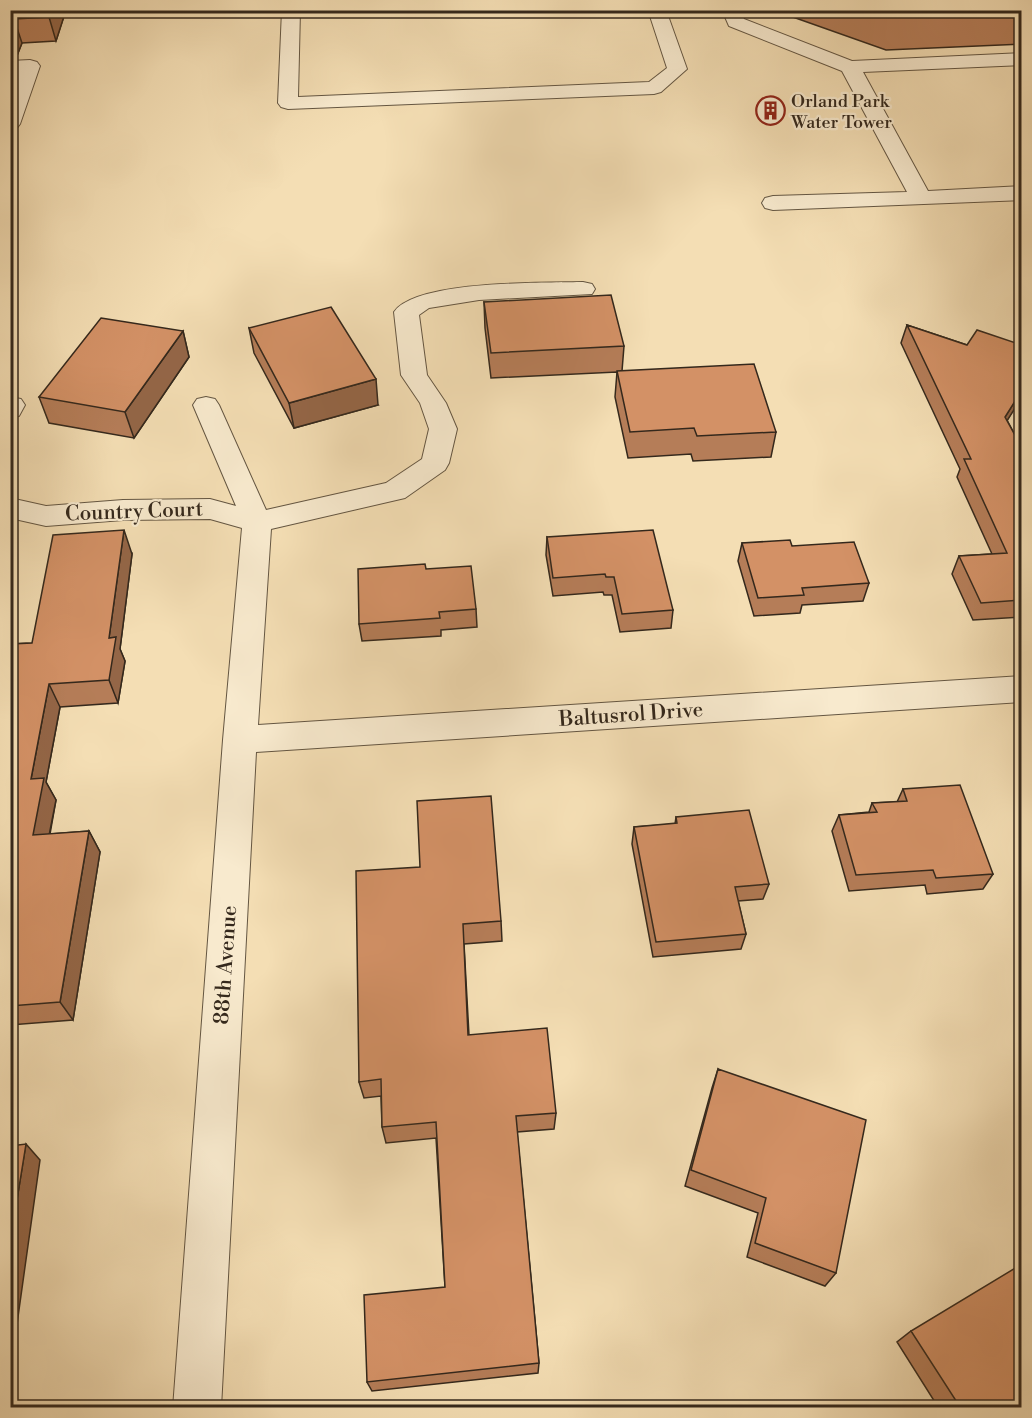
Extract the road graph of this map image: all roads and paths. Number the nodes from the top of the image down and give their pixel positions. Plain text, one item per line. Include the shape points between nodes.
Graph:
1 (291, 10) edge
2 (657, 10) edge
3 (730, 10) edge
4 (1022, 59) edge
5 (10, 67) edge
6 (850, 67) junction
7 (10, 124) edge
8 (1022, 192) edge
9 (921, 198) junction
10 (773, 203) dead end
11 (583, 289) dead end
12 (206, 405) dead end
13 (10, 508) edge
14 (257, 522) junction
15 (1022, 689) edge
16 (240, 740) junction
17 (197, 1407) edge

1 - 2 street via 288,103 654,88 677,69
3 - 6 street via 736,22
4 - 6 street
5 - 7 street via 30,66
6 - 9 street
8 - 9 street
9 - 10 street
11 - 14 street via 479,293 422,302 406,312 414,375 433,403 443,429 435,464 396,491
12 - 14 street
13 - 14 street, Country Court via 45,516 210,509
14 - 16 street, 88th Avenue
15 - 16 street, Baltusrol Drive
16 - 17 street, 88th Avenue

